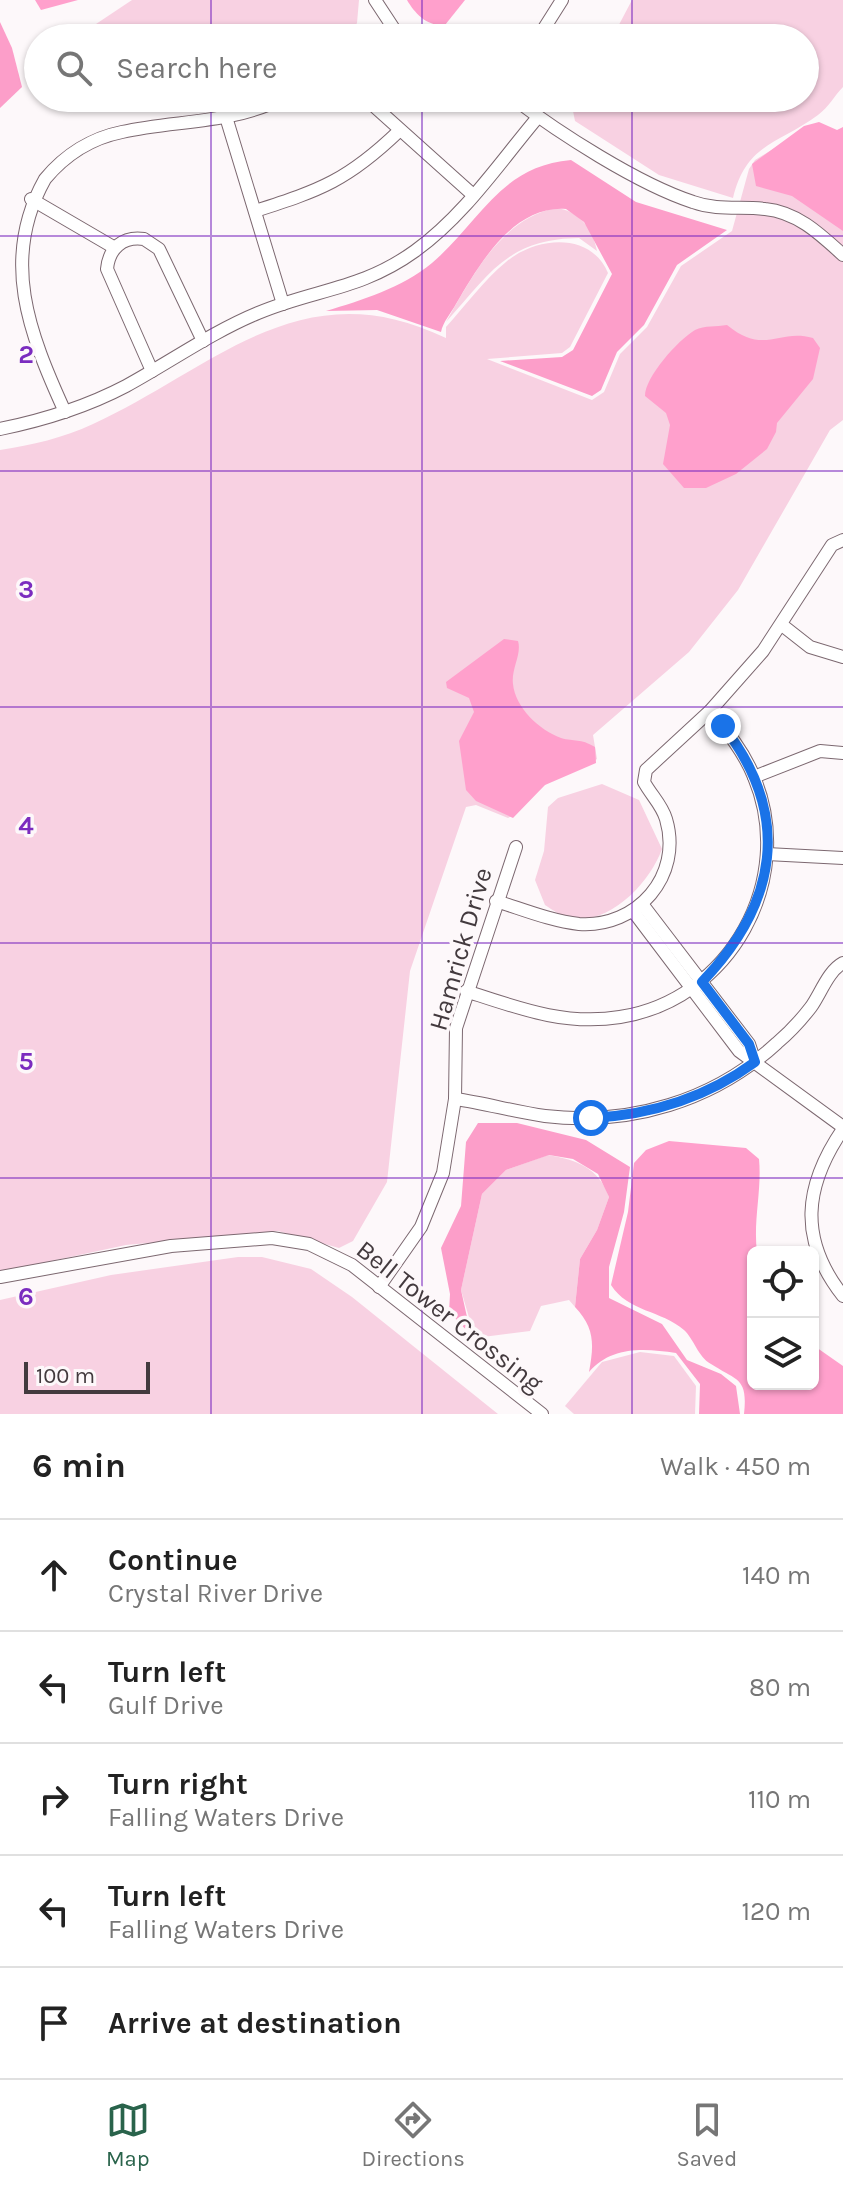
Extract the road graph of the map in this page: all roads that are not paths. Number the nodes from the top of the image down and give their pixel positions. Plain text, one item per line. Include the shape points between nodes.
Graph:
1 (375, 0) edge
2 (562, 0) edge
3 (391, 24) edge
4 (547, 24) edge
5 (249, 112) edge
6 (379, 112) edge
7 (531, 112) edge
8 (226, 117) junction
9 (538, 117) junction
10 (399, 131) junction
11 (472, 194) junction
12 (31, 199) junction
13 (255, 211) junction
14 (115, 248) junction
15 (843, 255) edge
16 (283, 304) junction
17 (203, 341) junction
18 (152, 371) junction
19 (65, 412) junction
20 (0, 429) edge
21 (843, 540) edge
22 (782, 625) junction
23 (843, 657) edge
24 (710, 711) junction
25 (843, 753) edge
26 (754, 777) junction
27 (516, 847) dead end
28 (767, 854) junction
29 (843, 858) edge
30 (496, 901) junction
31 (638, 908) junction
32 (843, 963) edge
33 (698, 986) junction
34 (466, 991) junction
35 (755, 1062) junction
36 (455, 1099) junction
37 (843, 1128) edge
38 (0, 1277) edge
39 (379, 1287) junction
40 (843, 1296) edge
41 (542, 1414) edge

1 - 3 street
2 - 4 street
5 - 8 street
6 - 10 street
7 - 9 street
8 - 12 street via 103,137 64,160
8 - 13 street
9 - 11 street
9 - 15 street via 682,198 727,210 786,213
10 - 11 street
10 - 13 street via 343,179
11 - 16 street via 447,224 399,262 335,291
12 - 14 street
12 - 19 street via 15,241 13,283
13 - 16 street
14 - 17 street via 135,238 156,246
14 - 18 street via 108,260 109,278
16 - 17 street
17 - 18 street
18 - 19 street
19 - 20 street
21 - 22 street via 832,545
22 - 23 street via 810,647
22 - 24 street
24 - 26 street
24 - 31 street via 644,773 666,818 670,843 662,878
25 - 26 street via 813,753
26 - 28 street
27 - 30 street, Hamrick Drive
28 - 29 street
28 - 33 street via 750,920 732,950
30 - 31 street via 578,923 605,922
30 - 34 street, Hamrick Drive
31 - 33 street
32 - 35 street via 799,1021
33 - 34 street via 637,1014 579,1020 541,1016
33 - 35 street via 739,1051
34 - 36 street, Hamrick Drive via 454,1042
35 - 36 street via 686,1100 614,1117 555,1117
35 - 37 street
36 - 39 street, Hamrick Drive via 449,1150 436,1195 414,1240
37 - 40 street via 818,1172 811,1221 818,1254
38 - 39 street, Bell Tower Crossing via 128,1252 272,1238 327,1251
39 - 41 street, Bell Tower Crossing

